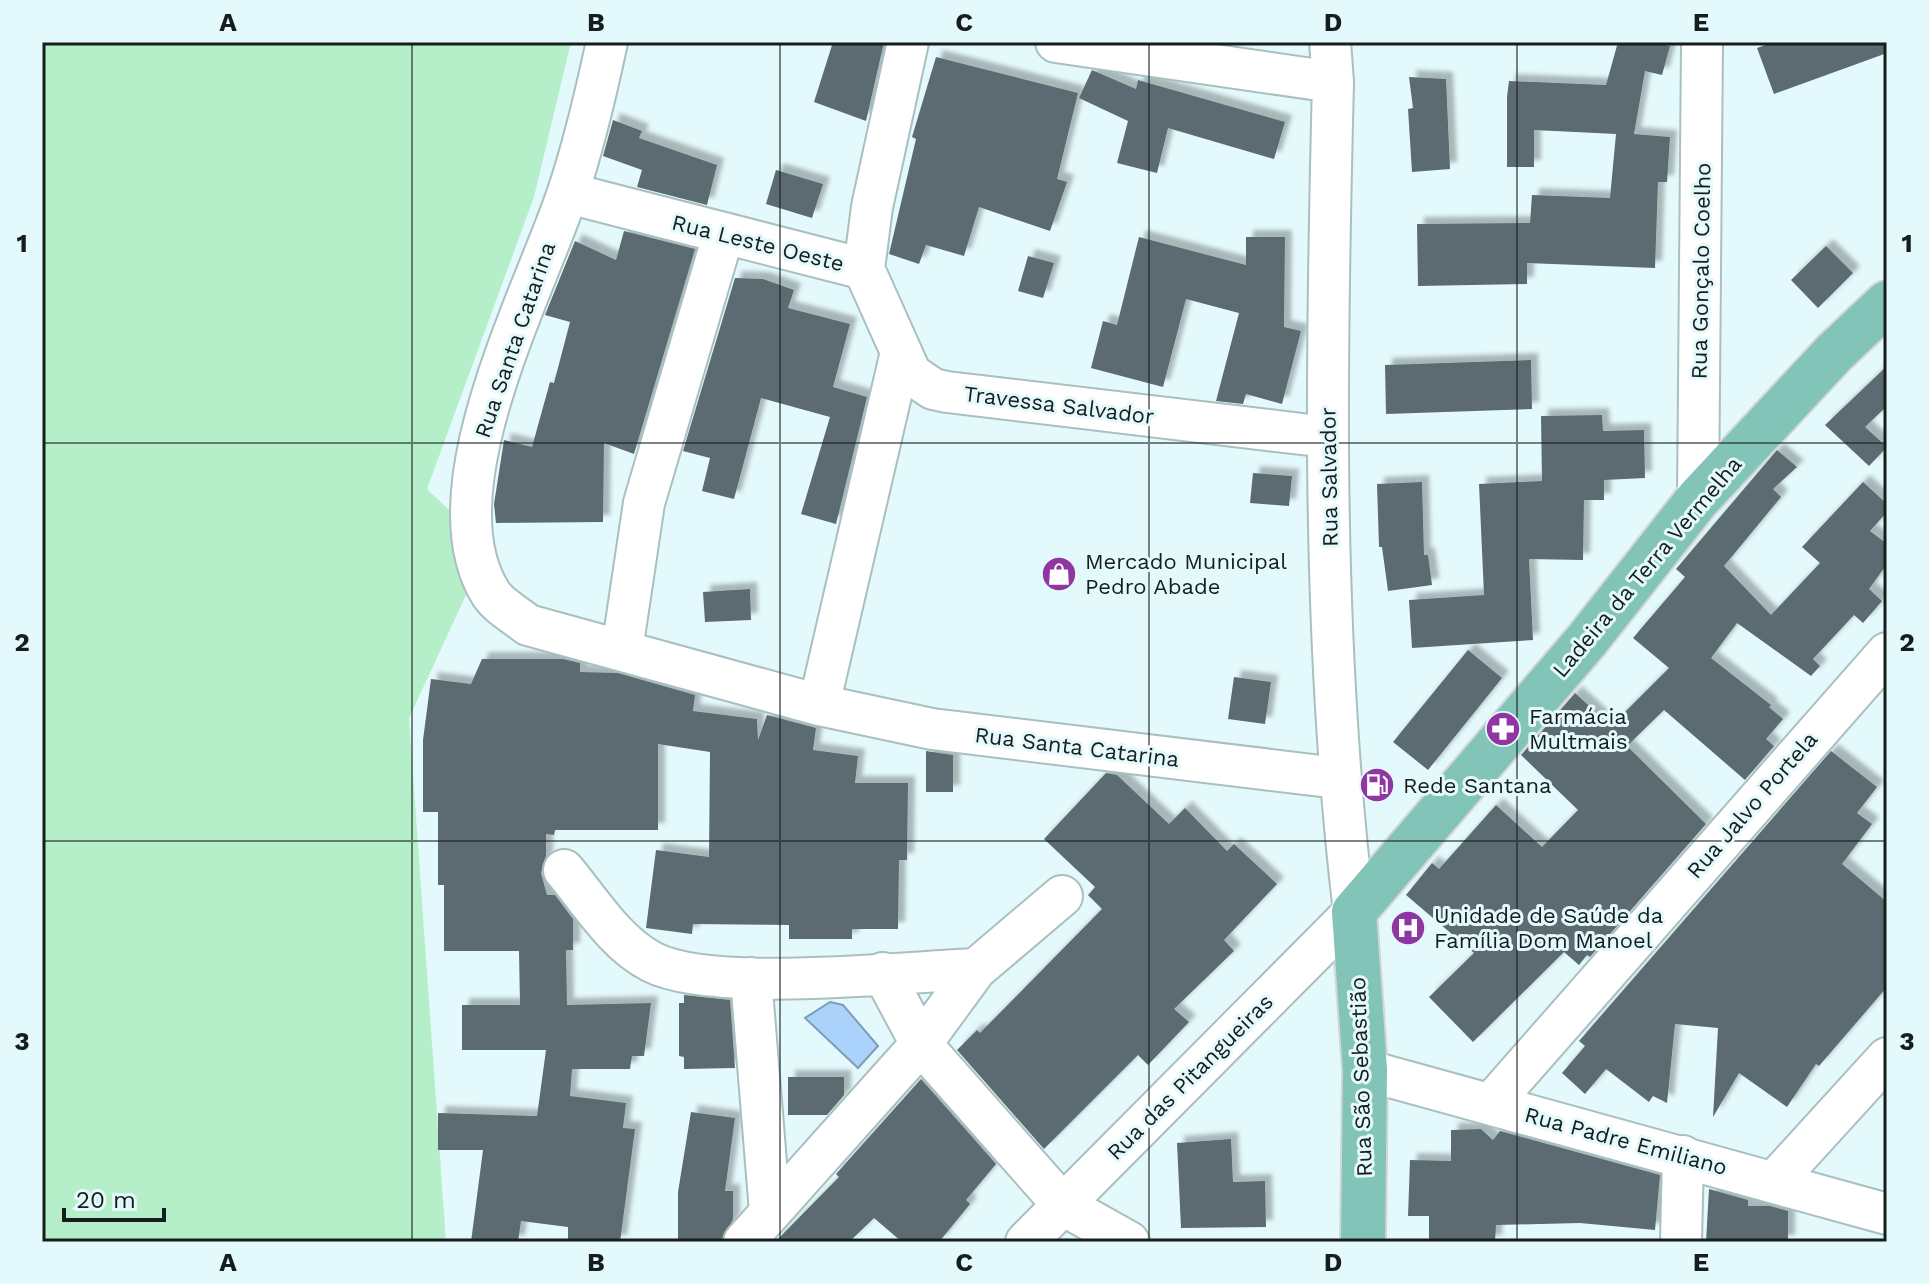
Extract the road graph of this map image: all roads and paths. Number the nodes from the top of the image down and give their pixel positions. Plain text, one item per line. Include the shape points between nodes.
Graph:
1 (607, 42) edge
2 (908, 42) edge
3 (1056, 42) edge
4 (1330, 42) edge
5 (1702, 42) edge
6 (1333, 82) junction
7 (568, 193) junction
8 (723, 236) junction
9 (864, 269) junction
10 (1887, 303) edge
11 (901, 352) junction
12 (1327, 437) junction
13 (1698, 499) junction
14 (622, 650) junction
15 (1887, 653) edge
16 (819, 705) junction
17 (1338, 778) junction
18 (564, 870) dead end
19 (1062, 896) dead end
20 (1354, 912) junction
21 (976, 969) junction
22 (883, 973) junction
23 (751, 978) junction
24 (921, 1044) junction
25 (1887, 1058) edge
26 (1365, 1070) junction
27 (1491, 1104) junction
28 (1683, 1156) junction
29 (1774, 1182) junction
30 (1063, 1205) junction
31 (770, 1212) junction
32 (1887, 1214) edge
33 (744, 1242) edge
34 (1026, 1242) edge
35 (1128, 1242) edge
36 (1363, 1242) edge
37 (1681, 1242) edge

1 - 7 street, Rua Santa Catarina
2 - 9 street, Rua Leste Oeste
3 - 6 street
4 - 6 street, Rua Salvador
5 - 13 street, Rua Gonçalo Coelho
6 - 12 street, Rua Salvador
7 - 8 street, Rua Leste Oeste
7 - 14 street, Rua Santa Catarina via 478,442 470,521 492,596 528,625
8 - 9 street, Rua Leste Oeste
8 - 14 street via 644,503
9 - 11 street, Travessa Salvador
10 - 13 main road, Ladeira da Terra Vermelha
11 - 12 street, Travessa Salvador via 911,374 933,389
11 - 16 street
12 - 17 street, Rua Salvador
13 - 20 main road, Ladeira da Terra Vermelha via 1587,640
14 - 16 street, Rua Santa Catarina
15 - 27 street, Rua Jalvo Portela
16 - 17 street, Rua Santa Catarina via 932,729
17 - 20 street, Rua Salvador
18 - 23 street via 627,946 653,963 696,975
19 - 21 street
20 - 26 main road, Rua São Sebastião
20 - 30 street, Rua das Pitangueiras
21 - 22 street
21 - 24 street
22 - 23 street
22 - 24 street
23 - 31 street
24 - 30 street
24 - 31 street
25 - 29 street
26 - 27 street, Rua Padre Emiliano
26 - 36 main road, Rua São Sebastião
27 - 28 street, Rua Padre Emiliano
28 - 29 street, Rua Padre Emiliano
28 - 37 street
29 - 32 street, Rua Padre Emiliano
30 - 34 street, Rua das Pitangueiras
30 - 35 street
31 - 33 street

